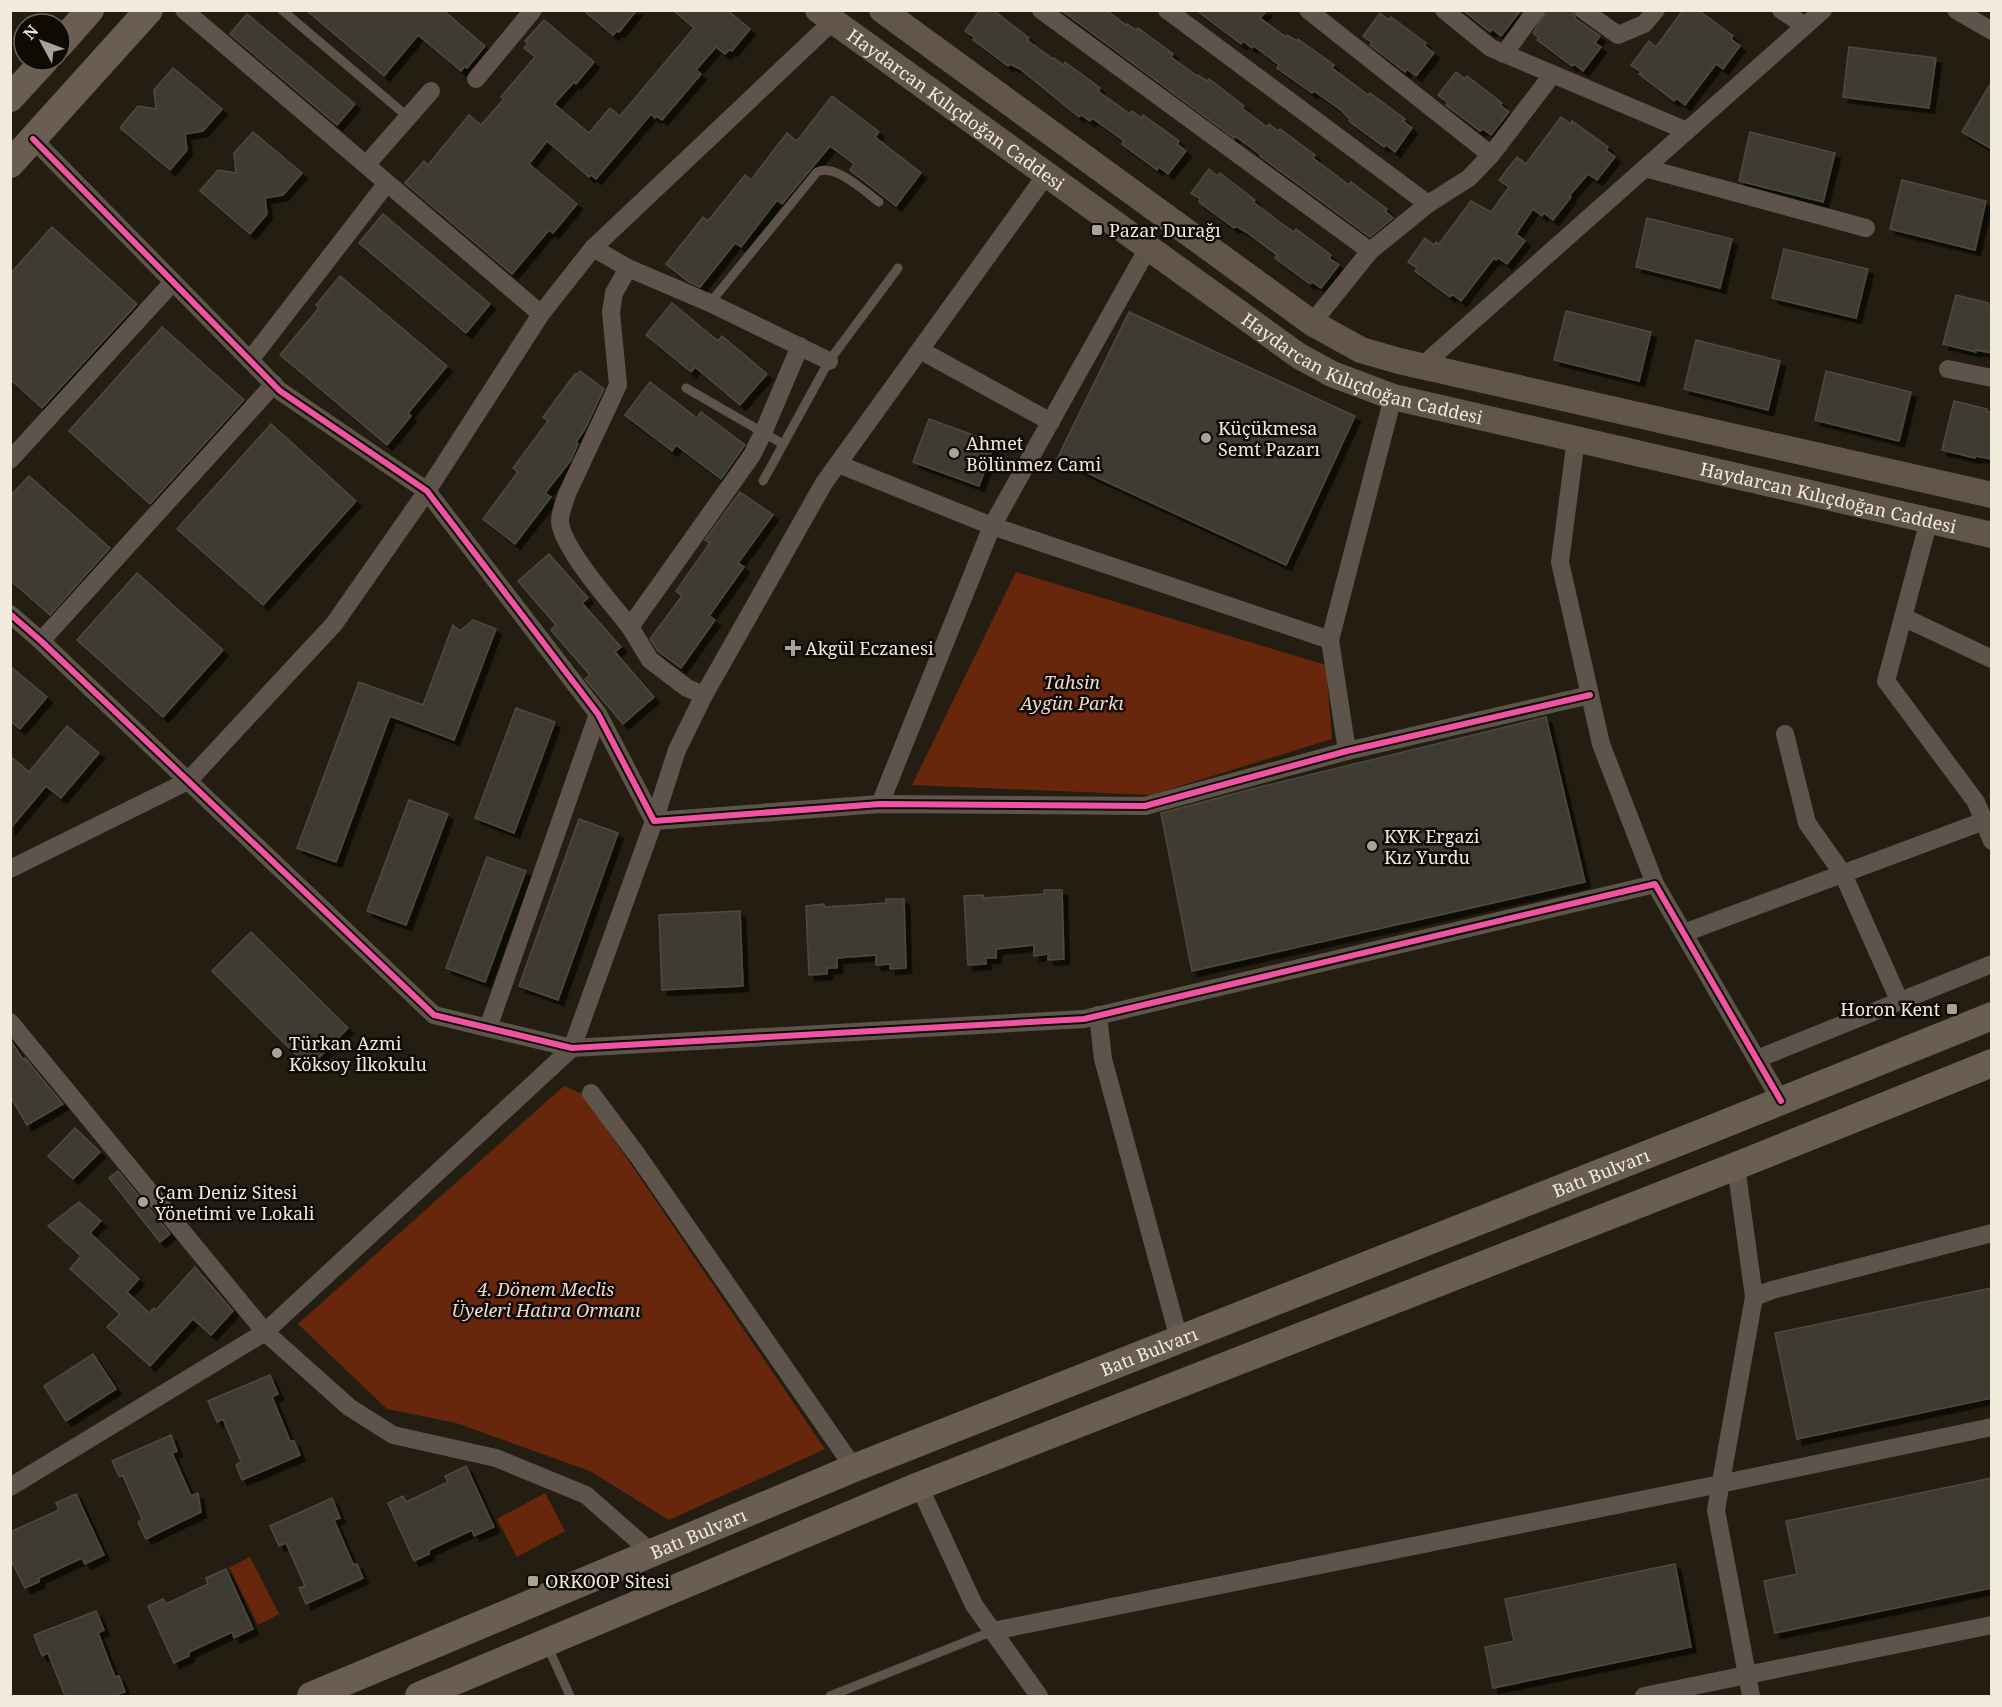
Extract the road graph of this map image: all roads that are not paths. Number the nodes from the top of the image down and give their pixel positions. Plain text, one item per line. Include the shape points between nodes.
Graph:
1 (90, 10) edge
2 (149, 10) edge
3 (184, 10) edge
4 (282, 10) edge
5 (533, 10) edge
6 (882, 10) edge
7 (1041, 10) edge
8 (1167, 10) edge
9 (1308, 10) edge
10 (1444, 10) edge
11 (1536, 10) edge
12 (1583, 10) edge
13 (1656, 10) edge
14 (1781, 10) edge
15 (1822, 10) edge
16 (1956, 10) edge
17 (831, 14) edge
18 (1805, 26) junction
19 (72, 30) edge
20 (1992, 31) edge
21 (1504, 54) junction
22 (34, 72) edge
23 (1552, 75) junction
24 (476, 79) dead end
25 (431, 91) dead end
26 (10, 98) edge
27 (408, 117) junction
28 (1687, 131) junction
29 (33, 139) junction
30 (1491, 155) junction
31 (10, 164) edge
32 (366, 165) junction
33 (1645, 168) junction
34 (1046, 175) junction
35 (387, 183) junction
36 (879, 202) dead end
37 (1428, 204) junction
38 (1866, 228) dead end
39 (593, 248) junction
40 (1148, 248) junction
41 (1370, 251) junction
42 (628, 268) junction
43 (898, 268) dead end
44 (173, 282) junction
45 (710, 303) junction
46 (541, 314) junction
47 (1312, 323) junction
48 (800, 346) junction
49 (920, 350) junction
50 (250, 360) junction
51 (829, 361) junction
52 (1422, 366) junction
53 (1948, 369) dead end
54 (1992, 378) edge
55 (274, 384) junction
56 (686, 388) dead end
57 (1393, 397) junction
58 (1051, 422) junction
59 (763, 433) junction
60 (1576, 439) junction
61 (783, 444) junction
62 (10, 460) edge
63 (838, 464) junction
64 (763, 481) dead end
65 (427, 490) junction
66 (1992, 495) edge
67 (1929, 520) junction
68 (992, 526) junction
69 (1992, 535) edge
70 (10, 614) edge
71 (1903, 617) junction
72 (630, 627) junction
73 (1330, 640) junction
74 (41, 641) junction
75 (1992, 659) edge
76 (704, 695) junction
77 (1590, 695) junction
78 (598, 714) junction
79 (1785, 734) dead end
80 (1347, 751) junction
81 (188, 781) junction
82 (880, 804) junction
83 (654, 821) junction
84 (1984, 821) junction
85 (1992, 841) edge
86 (10, 869) edge
87 (1844, 874) junction
88 (1655, 884) junction
89 (1684, 933) junction
90 (1992, 964) edge
91 (1899, 1000) junction
92 (1098, 1015) junction
93 (1992, 1016) edge
94 (10, 1022) edge
95 (488, 1028) junction
96 (572, 1048) junction
97 (1757, 1059) junction
98 (1992, 1063) edge
99 (591, 1093) dead end
100 (1781, 1101) junction
101 (1736, 1166) junction
102 (1992, 1233) edge
103 (1754, 1297) junction
104 (265, 1332) junction
105 (1179, 1339) junction
106 (1992, 1427) edge
107 (854, 1468) junction
108 (1720, 1484) junction
109 (919, 1486) junction
110 (10, 1487) edge
111 (652, 1553) junction
112 (1992, 1625) edge
113 (993, 1631) junction
114 (546, 1643) junction
115 (1747, 1674) junction
116 (311, 1696) edge
117 (419, 1696) edge
118 (570, 1696) edge
119 (830, 1696) edge
120 (1039, 1696) edge
121 (1644, 1696) edge
122 (1751, 1696) edge

1 - 19 main road
2 - 29 main road
3 - 32 street
4 - 27 lane
5 - 24 street
6 - 47 main road, Haydarcan Kılıçdoğan Caddesi
7 - 41 street
8 - 37 street
9 - 30 street
10 - 21 street
11 - 21 street
12 - 13 street via 1618,35 1644,24
14 - 18 street
15 - 18 street
16 - 20 street
17 - 34 main road, Haydarcan Kılıçdoğan Caddesi
17 - 39 street
18 - 28 street
21 - 23 street
22 - 26 main road
23 - 28 street
23 - 30 street
25 - 27 street
27 - 32 street
28 - 33 street
29 - 31 main road
29 - 44 street
30 - 37 street via 1469,178
32 - 35 street
33 - 38 street
33 - 52 street
34 - 40 main road, Haydarcan Kılıçdoğan Caddesi
34 - 49 street
35 - 46 street
35 - 50 street
36 - 45 lane via 836,172 818,172
37 - 41 street
39 - 42 street
39 - 46 street
40 - 57 main road, Haydarcan Kılıçdoğan Caddesi via 1299,356 1332,374
40 - 58 street
41 - 47 street
42 - 45 street
42 - 72 street via 614,293 611,312 618,385 567,494 560,523 575,555
43 - 51 lane
44 - 50 street
44 - 62 street
45 - 48 street
46 - 65 street
47 - 52 main road, Haydarcan Kılıçdoğan Caddesi via 1361,350
48 - 51 street
48 - 59 street
49 - 58 street
49 - 63 street
50 - 55 street
51 - 61 lane
52 - 66 main road, Haydarcan Kılıçdoğan Caddesi
53 - 54 street
55 - 65 street
55 - 74 street
56 - 59 lane
57 - 60 main road, Haydarcan Kılıçdoğan Caddesi
57 - 73 street
58 - 68 street
59 - 61 lane
59 - 72 street via 752,455
60 - 67 main road, Haydarcan Kılıçdoğan Caddesi
60 - 77 street via 1560,562
61 - 64 lane
63 - 68 street
63 - 76 street
65 - 78 street
65 - 81 street via 334,624
67 - 69 main road, Haydarcan Kılıçdoğan Caddesi
67 - 71 street
68 - 73 street
68 - 82 street
70 - 74 street
71 - 75 street
71 - 84 street via 1886,681 1976,802
72 - 76 street via 651,660 687,688
73 - 80 street
74 - 81 street
76 - 83 street via 677,750
77 - 80 street
77 - 88 street via 1601,744
78 - 83 street
78 - 95 street
79 - 87 street via 1807,823
80 - 82 street via 1145,806
81 - 86 street
81 - 95 street via 434,1015
82 - 83 street
83 - 96 street
84 - 85 street
84 - 87 street
87 - 89 street
87 - 91 street
88 - 89 street
88 - 92 street
89 - 97 street
90 - 91 street
91 - 97 street
92 - 96 street
92 - 105 street via 1103,1059
93 - 100 main road, Batı Bulvarı
94 - 104 street
95 - 96 street
96 - 104 street
97 - 100 street
98 - 101 main road
99 - 107 street
100 - 105 main road, Batı Bulvarı
101 - 103 street
101 - 109 main road
102 - 103 street
103 - 108 street
104 - 110 street
104 - 111 street via 350,1407 393,1435 495,1458 586,1495
105 - 107 main road, Batı Bulvarı
106 - 108 street
107 - 111 main road, Batı Bulvarı
108 - 113 street
108 - 115 street via 1716,1510
109 - 113 street via 974,1605
109 - 114 main road
111 - 116 main road, Batı Bulvarı
112 - 115 street
113 - 119 lane
113 - 120 street
114 - 117 main road
114 - 118 lane
115 - 121 street
115 - 122 street

